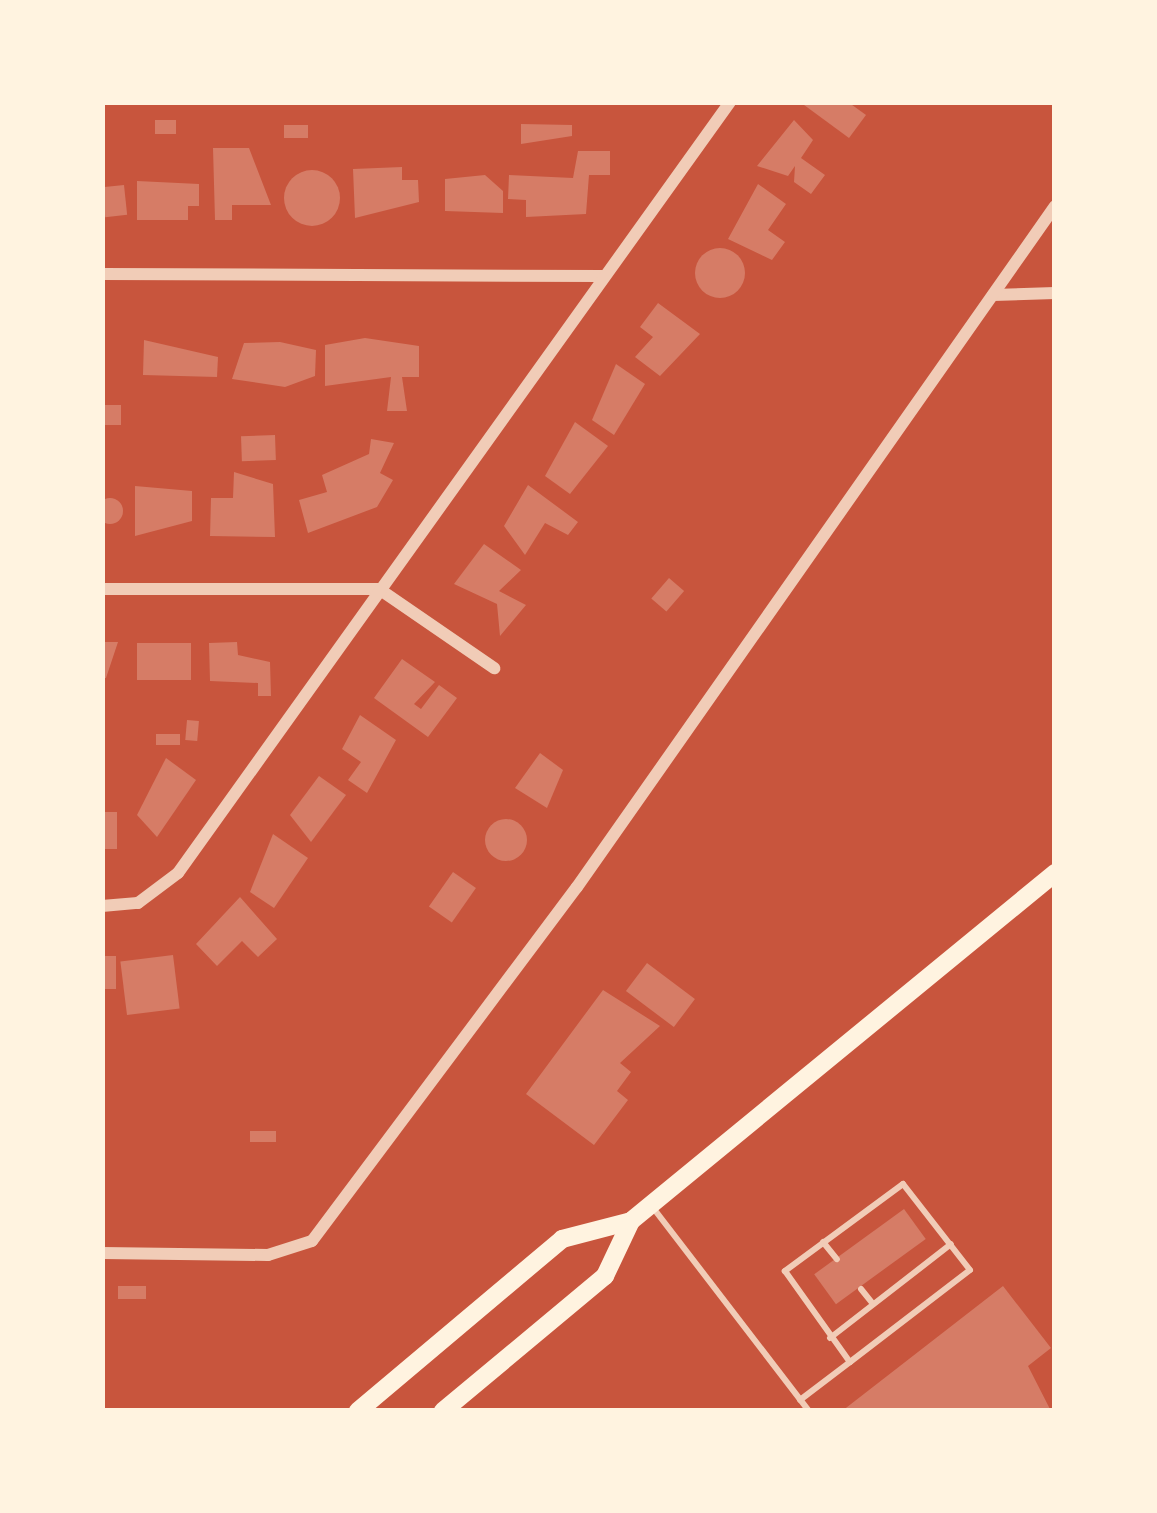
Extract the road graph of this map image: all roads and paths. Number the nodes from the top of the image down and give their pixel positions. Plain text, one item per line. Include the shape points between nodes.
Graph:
1 (730, 102) edge
2 (1055, 206) edge
3 (102, 274) edge
4 (603, 276) junction
5 (1055, 293) edge
6 (992, 295) junction
7 (102, 589) edge
8 (380, 589) junction
9 (494, 668) dead end
10 (1052, 883) edge
11 (102, 906) edge
12 (651, 1206) junction
13 (631, 1222) junction
14 (823, 1242) junction
15 (951, 1244) junction
16 (102, 1253) edge
17 (837, 1259) dead end
18 (861, 1289) dead end
19 (873, 1304) junction
20 (830, 1338) junction
21 (850, 1362) junction
22 (800, 1400) junction
23 (358, 1411) edge
24 (443, 1411) edge
25 (808, 1411) edge

1 - 4 street
2 - 6 street
3 - 4 street
4 - 8 street
5 - 6 street
6 - 16 street via 312,1241 268,1255
7 - 8 street
8 - 9 street
8 - 11 street via 160,891
10 - 12 main road
12 - 13 main road
12 - 22 lane
13 - 23 main road via 562,1239
13 - 24 main road via 604,1276
14 - 15 lane via 903,1184
14 - 17 lane
14 - 20 lane via 785,1278
15 - 19 lane
15 - 21 lane via 970,1270
18 - 19 lane
19 - 20 lane
20 - 21 lane
21 - 22 lane
22 - 25 lane

